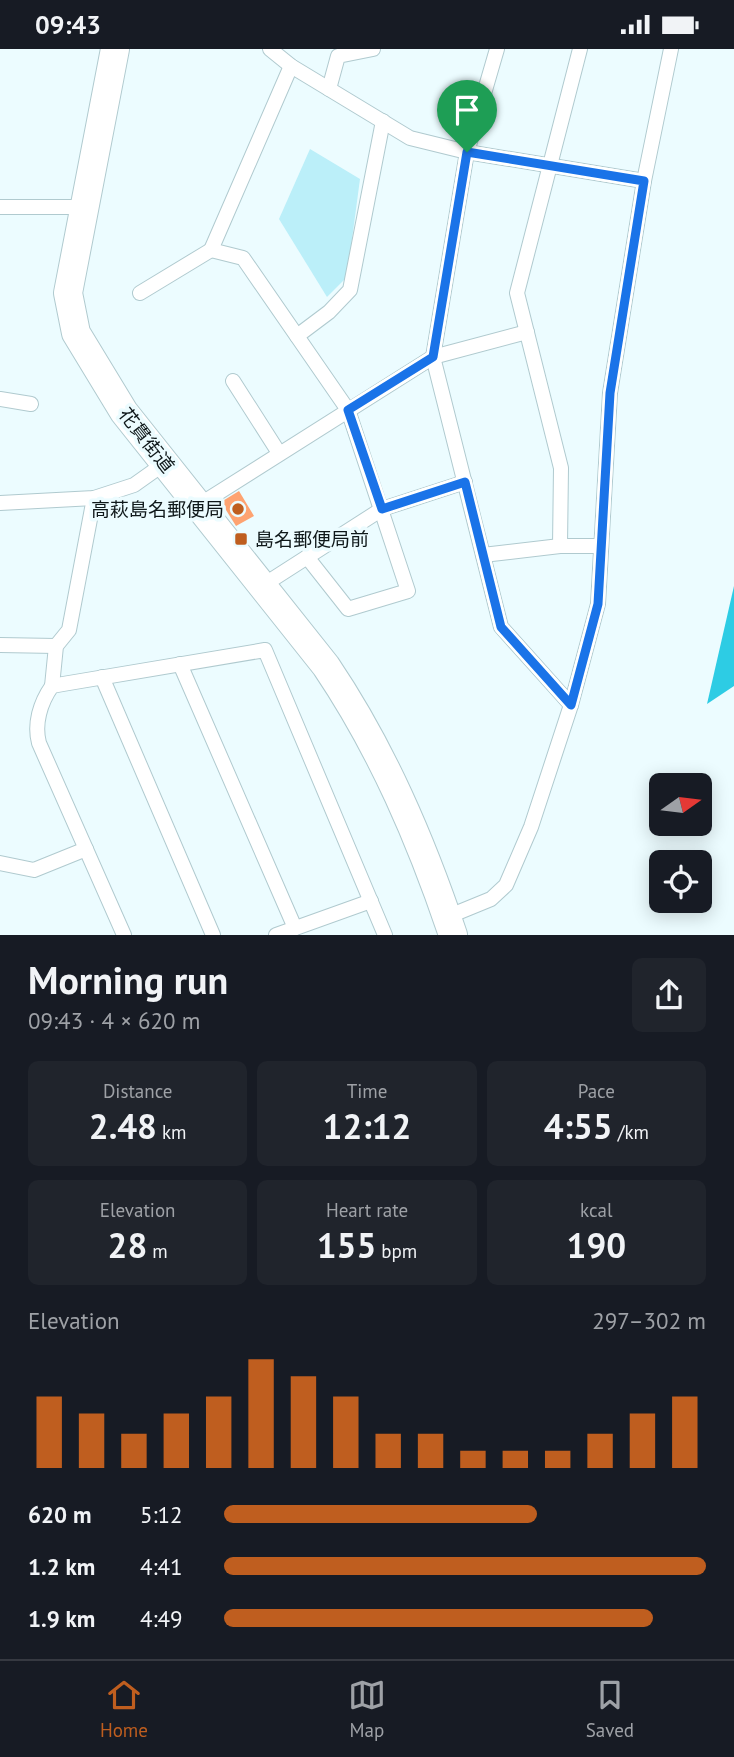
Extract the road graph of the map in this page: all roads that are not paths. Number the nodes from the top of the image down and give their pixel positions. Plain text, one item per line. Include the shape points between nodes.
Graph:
1 (115, 49) edge
2 (270, 49) edge
3 (373, 49) edge
4 (497, 49) edge
5 (580, 49) edge
6 (671, 49) edge
7 (291, 66) junction
8 (329, 89) junction
9 (383, 121) junction
10 (467, 152) junction
11 (550, 165) junction
12 (644, 181) junction
13 (0, 207) edge
14 (83, 207) junction
15 (211, 250) junction
16 (140, 293) dead end
17 (527, 332) junction
18 (297, 336) junction
19 (433, 357) junction
20 (233, 381) dead end
21 (0, 399) edge
22 (31, 404) dead end
23 (348, 410) junction
24 (278, 453) junction
25 (165, 463) junction
26 (465, 482) junction
27 (94, 498) junction
28 (0, 503) edge
29 (199, 505) junction
30 (382, 509) junction
31 (560, 546) junction
32 (601, 547) junction
33 (483, 555) junction
34 (307, 557) junction
35 (262, 586) junction
36 (0, 645) edge
37 (56, 646) junction
38 (180, 664) junction
39 (102, 677) junction
40 (52, 686) junction
41 (571, 705) junction
42 (86, 849) junction
43 (0, 863) edge
44 (371, 901) junction
45 (450, 926) edge
46 (295, 928) junction
47 (124, 935) edge
48 (213, 935) edge
49 (276, 935) edge
50 (385, 935) edge

1 - 14 highway, 花貫街道
2 - 7 street
3 - 8 street via 338,56
4 - 10 street
5 - 11 street
6 - 12 street
7 - 8 street
7 - 15 street
8 - 9 street
9 - 10 street via 410,138
9 - 18 street via 350,290
10 - 11 street
10 - 19 street
11 - 12 street
11 - 17 street via 517,293
12 - 32 street via 610,393
13 - 14 street
14 - 25 highway, 花貫街道 via 68,293 69,315 99,375
15 - 16 street
15 - 18 street via 243,258
17 - 19 street
17 - 31 street via 561,468
18 - 23 street
19 - 23 street
19 - 26 street
20 - 24 street
21 - 22 street
23 - 24 street
23 - 30 street
24 - 29 street
25 - 27 street via 134,485
25 - 29 highway, 花貫街道
26 - 30 street
26 - 33 street
27 - 28 street
27 - 37 street via 69,630
29 - 35 highway, 花貫街道
30 - 34 street
30 - 34 street via 408,591 348,609
31 - 32 street
31 - 33 street
32 - 41 street via 598,604
33 - 41 street via 501,627
34 - 35 street
35 - 45 highway, 花貫街道 via 326,666 370,737 403,804
36 - 37 street
37 - 40 street
38 - 39 street
38 - 44 street via 265,650
38 - 46 street
39 - 40 street
39 - 48 street
40 - 42 street via 38,716 38,737
41 - 45 street via 531,827 506,885
42 - 43 street via 34,870
42 - 47 street
44 - 46 street
44 - 50 street
46 - 49 street

